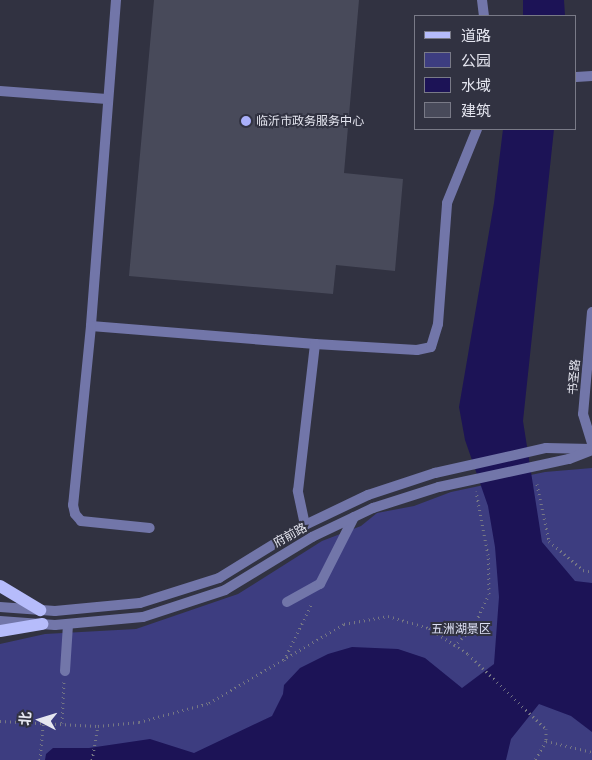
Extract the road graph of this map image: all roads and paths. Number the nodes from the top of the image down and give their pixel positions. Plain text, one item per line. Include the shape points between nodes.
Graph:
1 (116, 0) edge
2 (482, 0) edge
3 (484, 15) edge
4 (592, 76) edge
5 (577, 77) edge
6 (0, 91) edge
7 (108, 98) junction
8 (477, 130) edge
9 (592, 312) edge
10 (91, 326) junction
11 (315, 344) junction
12 (592, 444) edge
13 (592, 450) edge
14 (538, 484) dead end
15 (475, 488) dead end
16 (354, 517) junction
17 (305, 525) junction
18 (150, 528) dead end
19 (592, 572) edge
20 (320, 584) junction
21 (0, 586) edge
22 (287, 602) dead end
23 (0, 607) edge
24 (40, 610) junction
25 (0, 621) edge
26 (42, 624) junction
27 (68, 624) junction
28 (0, 631) edge
29 (454, 646) junction
30 (284, 660) junction
31 (65, 671) joint
32 (0, 721) edge
33 (43, 723) junction
34 (62, 723) junction
35 (98, 726) junction
36 (546, 741) junction
37 (592, 752) edge
38 (40, 760) edge
39 (92, 760) edge
40 (535, 760) edge

1 - 7 street
2 - 3 street
4 - 5 street
6 - 7 street
7 - 10 street
8 - 11 street via 447,203 438,324 431,346 417,350
9 - 12 street, 书圣路 via 583,414
10 - 11 street
10 - 18 street via 73,505 75,514 80,521
11 - 17 street via 298,491
13 - 16 street, 府前路 via 546,464 439,487
13 - 17 street, 府前路 via 546,448 435,473 368,495
14 - 19 path via 549,541 583,570
15 - 29 path via 488,555 488,594 474,626
16 - 20 street
16 - 27 street, 府前路 via 268,562 225,590 143,617
17 - 24 street, 府前路 via 218,578 191,588 140,603 91,609
20 - 22 street
20 - 30 path
21 - 24 main road
23 - 24 street, 府前路
25 - 26 street, 府前路
26 - 27 street, 府前路
26 - 28 main road
27 - 31 street
29 - 30 path via 430,628 388,616 344,624
29 - 36 path via 468,654 546,729
30 - 35 path via 209,703 139,722
31 - 34 path
32 - 33 path
33 - 34 path
33 - 38 path
34 - 35 path
35 - 39 path
36 - 37 path
36 - 40 path

